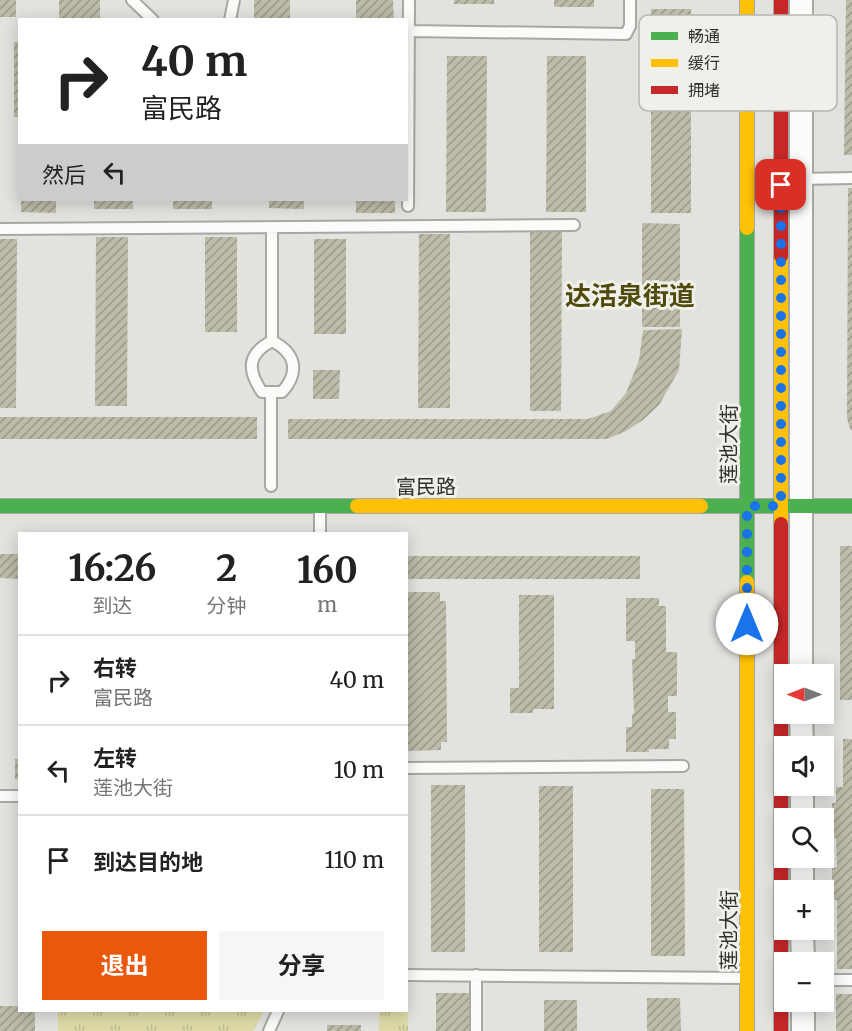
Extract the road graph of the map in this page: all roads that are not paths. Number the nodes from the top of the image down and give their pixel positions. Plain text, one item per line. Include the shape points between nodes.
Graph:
1 (132, 0) edge
2 (234, 0) edge
3 (409, 0) edge
4 (630, 0) edge
5 (747, 0) edge
6 (781, 0) edge
7 (748, 15) edge
8 (781, 15) edge
9 (151, 18) edge
10 (230, 18) edge
11 (410, 32) junction
12 (754, 111) edge
13 (780, 111) edge
14 (801, 111) edge
15 (852, 178) edge
16 (801, 179) junction
17 (408, 206) dead end
18 (574, 225) dead end
19 (272, 227) junction
20 (0, 229) edge
21 (272, 341) junction
22 (271, 392) junction
23 (271, 486) dead end
24 (776, 491) junction
25 (0, 506) edge
26 (320, 506) junction
27 (747, 506) junction
28 (852, 506) edge
29 (320, 532) edge
30 (800, 664) edge
31 (683, 766) dead end
32 (408, 768) edge
33 (0, 796) edge
34 (18, 796) edge
35 (408, 975) edge
36 (476, 975) junction
37 (747, 978) junction
38 (834, 980) edge
39 (852, 980) edge
40 (278, 1012) edge
41 (803, 1012) edge
42 (269, 1031) edge
43 (476, 1031) edge
44 (747, 1031) edge
45 (781, 1031) edge
46 (803, 1031) edge

1 - 9 lane
2 - 10 lane
3 - 11 lane
4 - 11 lane via 630,26 626,34
5 - 7 main road, 莲池大街
6 - 8 main road, 莲池大街
11 - 17 lane
12 - 24 main road, 莲池大街
13 - 24 main road, 莲池大街
14 - 16 street
15 - 16 lane
16 - 24 street
18 - 19 lane
19 - 20 lane
19 - 21 lane
21 - 22 lane via 257,350 252,360 254,380 262,392
21 - 22 lane via 284,347 293,365 290,383 282,392
22 - 23 lane
24 - 27 main road, 富民路
24 - 27 main road, 莲池大街
24 - 28 main road, 富民路
24 - 30 street
24 - 45 main road, 莲池大街
25 - 26 main road, 富民路
26 - 27 main road, 富民路
26 - 29 lane
27 - 37 main road, 莲池大街
31 - 32 lane
33 - 34 lane
35 - 36 lane
36 - 37 lane
36 - 43 lane
37 - 44 main road, 莲池大街
38 - 39 lane
40 - 42 lane
41 - 46 street

